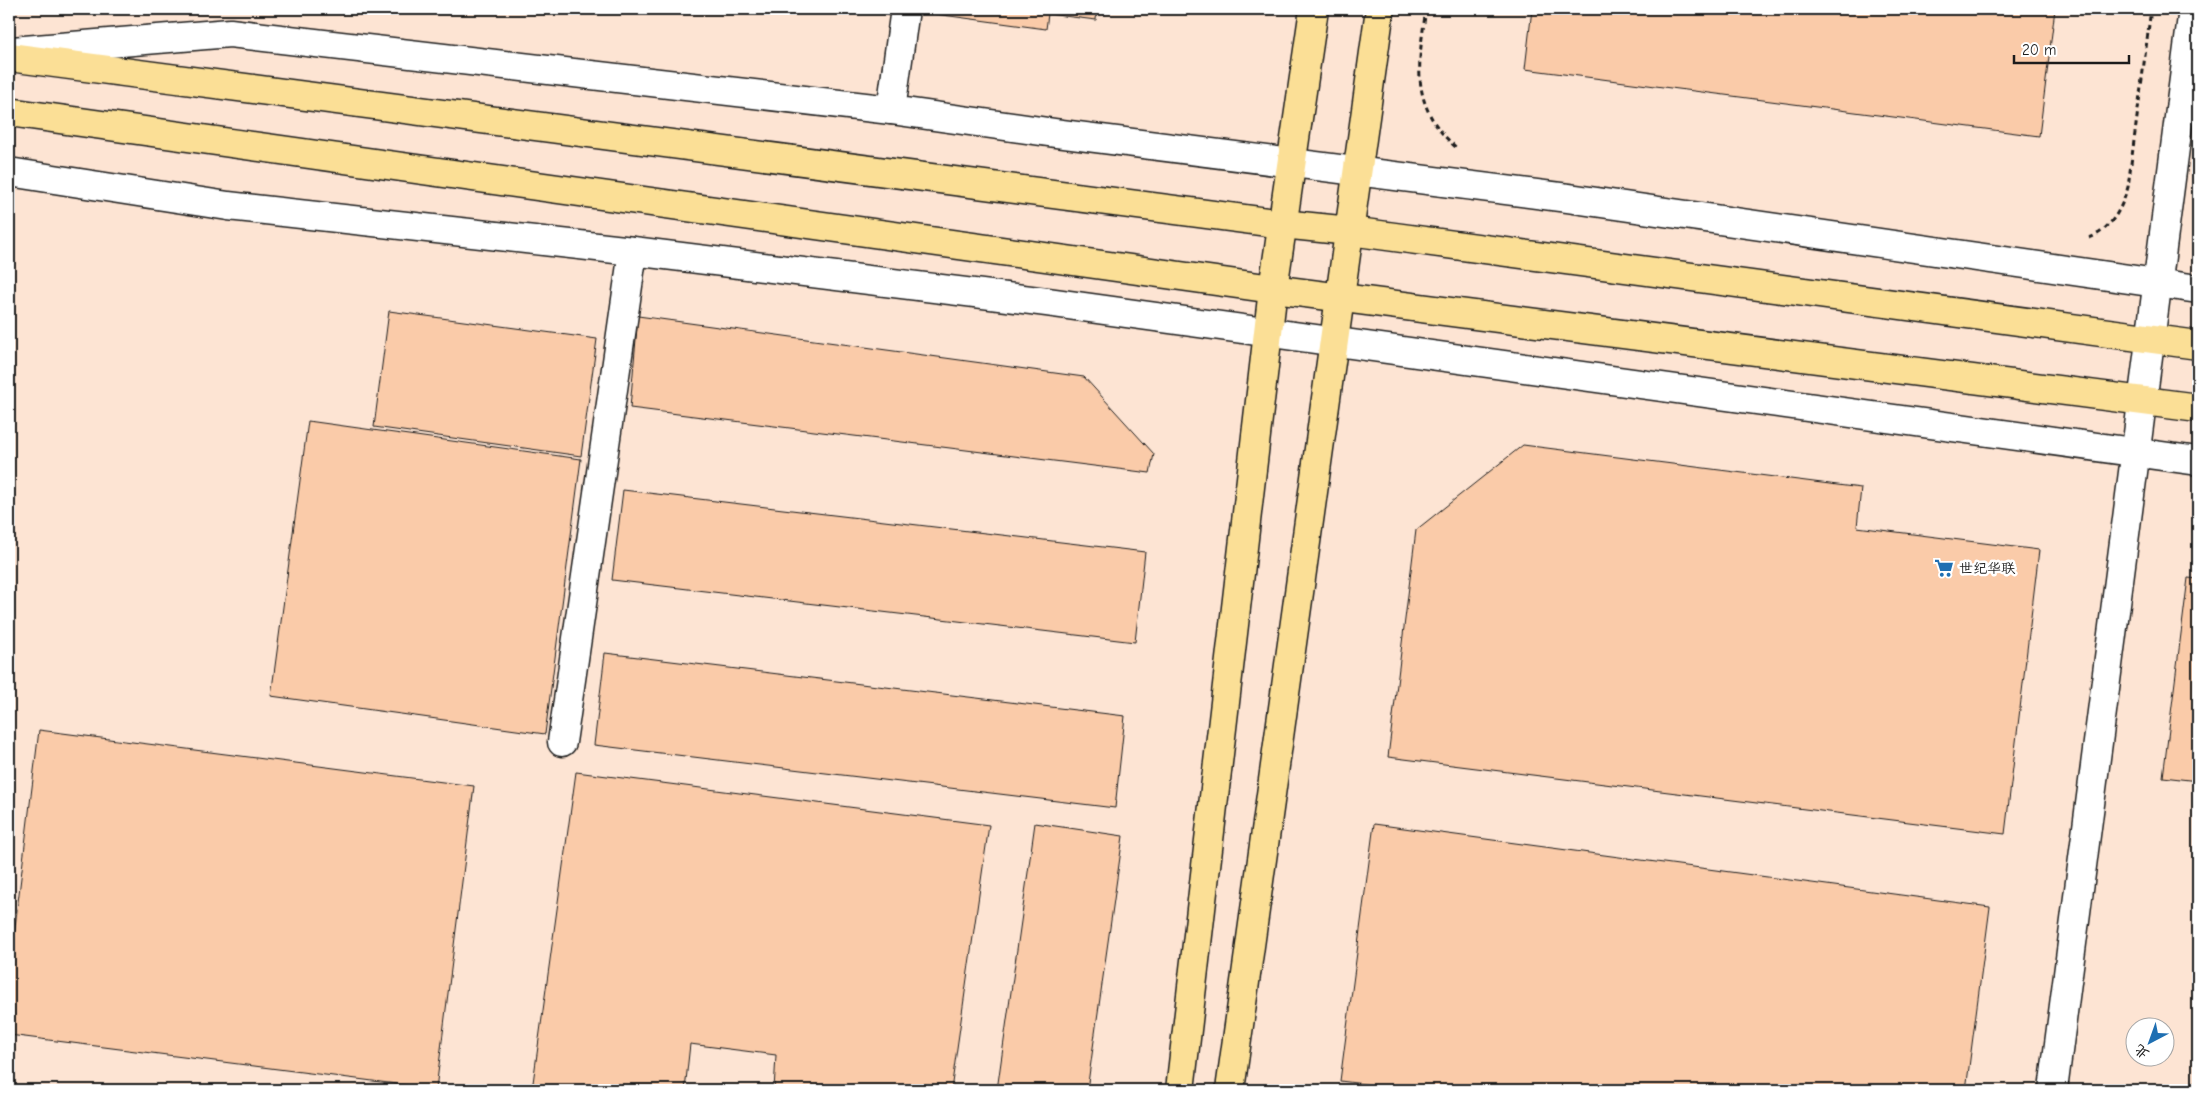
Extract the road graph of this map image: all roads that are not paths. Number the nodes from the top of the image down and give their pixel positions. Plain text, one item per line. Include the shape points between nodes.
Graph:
1 (905, 9) edge
2 (1314, 9) edge
3 (1380, 9) edge
4 (2193, 9) edge
5 (9, 52) edge
6 (9, 57) edge
7 (891, 110) junction
8 (9, 112) edge
9 (1290, 163) junction
10 (1359, 171) junction
11 (9, 172) edge
12 (1282, 224) junction
13 (1350, 231) junction
14 (633, 251) junction
15 (2157, 284) junction
16 (1272, 289) junction
17 (2198, 290) edge
18 (1340, 298) junction
19 (1268, 333) junction
20 (2150, 338) junction
21 (1333, 343) junction
22 (2198, 345) edge
23 (2142, 400) junction
24 (2198, 408) edge
25 (2136, 452) junction
26 (2198, 461) edge
27 (562, 742) dead end
28 (1180, 1090) edge
29 (1230, 1090) edge
30 (2053, 1090) edge

1 - 7 street
2 - 9 main road
3 - 10 main road
4 - 15 street
5 - 7 street via 230,33
6 - 12 main road
7 - 9 street
8 - 16 main road
9 - 10 street
9 - 12 main road
10 - 13 main road
10 - 15 street via 1568,198
11 - 14 street via 228,206
12 - 13 main road
12 - 16 main road
13 - 18 main road
13 - 20 main road
14 - 19 street
14 - 27 street
15 - 17 street
15 - 20 street
16 - 18 main road
16 - 19 main road
18 - 21 main road
18 - 23 main road
19 - 21 street
19 - 28 main road
20 - 22 main road
20 - 23 street
21 - 25 street
21 - 29 main road
23 - 24 main road
23 - 25 street
25 - 26 street
25 - 30 street

